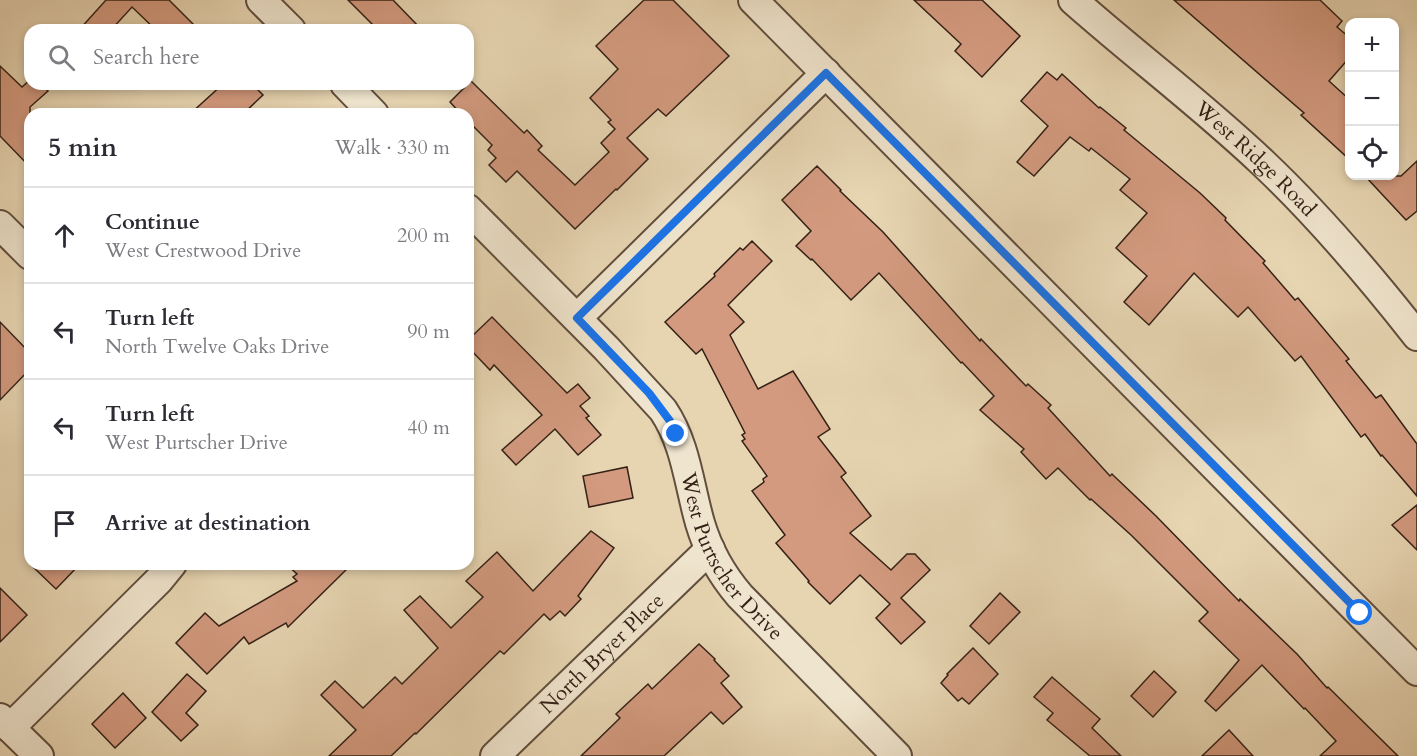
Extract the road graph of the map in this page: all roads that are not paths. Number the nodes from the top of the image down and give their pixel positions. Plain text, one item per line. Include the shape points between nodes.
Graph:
1 (261, 0) edge
2 (753, 0) edge
3 (1073, 0) edge
4 (285, 24) edge
5 (826, 73) junction
6 (351, 90) edge
7 (368, 108) edge
8 (474, 215) edge
9 (0, 225) edge
10 (24, 249) edge
11 (577, 318) junction
12 (1417, 336) edge
13 (710, 549) junction
14 (167, 570) edge
15 (1417, 670) edge
16 (5, 723) edge
17 (39, 756) edge
18 (495, 756) edge
19 (897, 756) edge

1 - 4 street
2 - 5 street
3 - 12 street, West Ridge Road via 1263,163 1342,244
5 - 11 street
5 - 15 street
6 - 7 street
8 - 11 street, West Purtscher Drive
9 - 10 street
11 - 13 street, West Purtscher Drive via 649,393 670,421
13 - 18 street, North Bryer Place
13 - 19 street, West Purtscher Drive via 723,576 740,596
14 - 16 street
16 - 17 street

